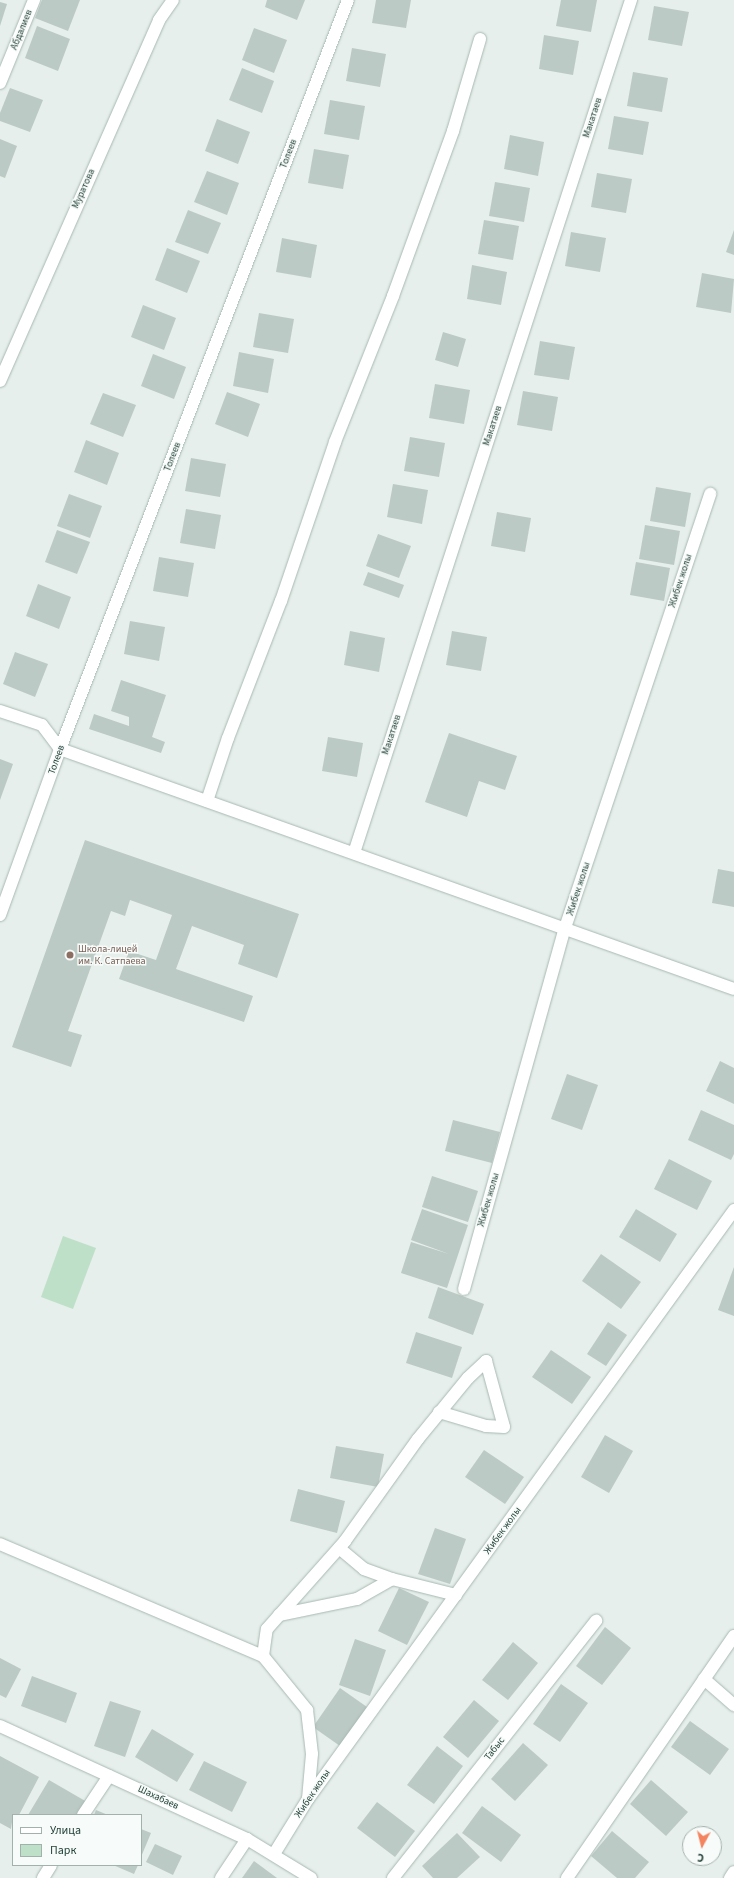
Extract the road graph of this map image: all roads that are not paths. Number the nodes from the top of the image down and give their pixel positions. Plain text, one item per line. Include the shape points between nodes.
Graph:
1 (34, 0) edge
2 (173, 0) edge
3 (348, 0) edge
4 (631, 0) edge
5 (480, 39) dead end
6 (0, 83) edge
7 (0, 381) edge
8 (710, 494) dead end
9 (0, 711) edge
10 (60, 749) junction
11 (207, 801) junction
12 (354, 853) junction
13 (0, 915) edge
14 (565, 928) junction
15 (734, 989) edge
16 (734, 1210) edge
17 (464, 1289) dead end
18 (440, 1412) junction
19 (0, 1544) edge
20 (339, 1548) junction
21 (392, 1579) junction
22 (456, 1595) junction
23 (279, 1615) junction
24 (596, 1621) dead end
25 (734, 1636) edge
26 (263, 1656) junction
27 (704, 1679) junction
28 (734, 1705) edge
29 (1, 1729) edge
30 (109, 1776) junction
31 (308, 1799) junction
32 (85, 1814) edge
33 (247, 1839) junction
34 (274, 1854) junction
35 (50, 1866) edge
36 (734, 1872) edge
37 (43, 1878) edge
38 (221, 1878) edge
39 (311, 1878) edge
40 (393, 1878) edge
41 (567, 1878) edge
42 (730, 1878) edge

1 - 6 street, Абдалиев
2 - 7 street, Муратова via 159,20
3 - 10 street, Толеев
4 - 12 street, Макатаев
5 - 11 street via 450,138 335,442 281,601 228,738
8 - 14 street, Жибек жолы
9 - 10 street via 42,724
10 - 11 street
10 - 13 street, Толеев
11 - 12 street
12 - 14 street
14 - 15 street
14 - 17 street, Жибек жолы
16 - 22 street, Жибек жолы
18 - 18 street via 468,1378 486,1360 504,1427 486,1426
18 - 20 street
19 - 26 street
20 - 21 street via 364,1569
20 - 23 street
21 - 22 street
21 - 23 street via 357,1600
22 - 31 street, Жибек жолы
23 - 26 street via 267,1629
24 - 40 street, Табыс
25 - 27 street
26 - 31 street via 307,1710 312,1754
27 - 28 street
27 - 41 street
29 - 30 street, Шахабаев
30 - 32 street
30 - 33 street, Шахабаев
31 - 34 street, Жибек жолы
33 - 34 street, Шахабаев
33 - 38 street
34 - 39 street, Шахабаев
35 - 37 street
36 - 42 street

